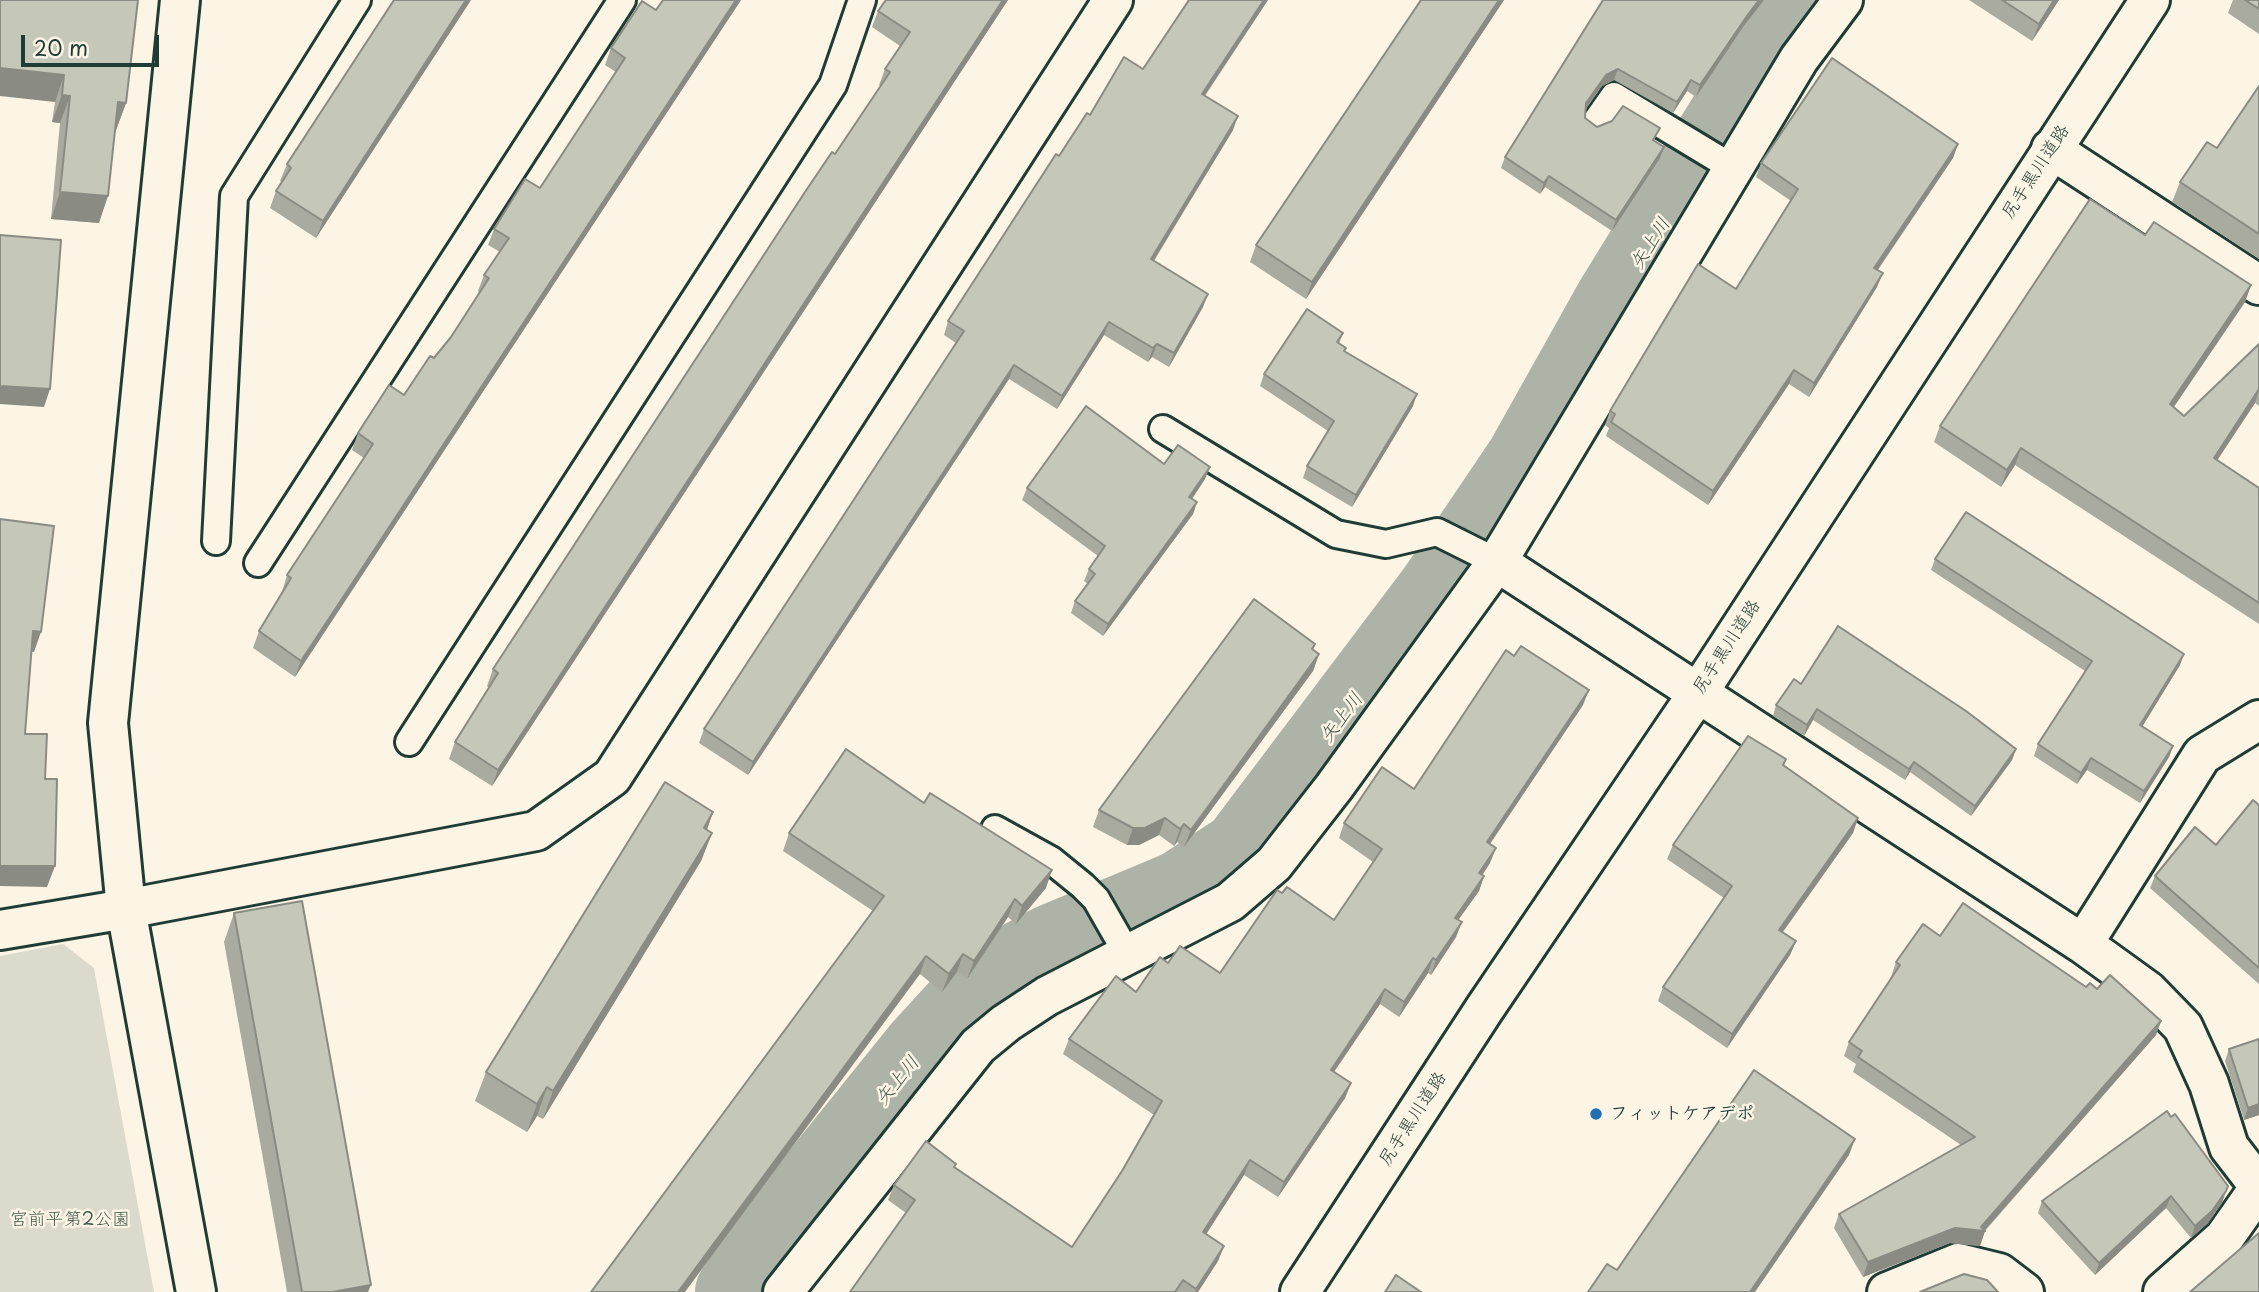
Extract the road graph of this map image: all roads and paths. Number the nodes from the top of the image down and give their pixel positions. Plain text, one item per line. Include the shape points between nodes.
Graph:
1 (180, 0) edge
2 (357, 0) edge
3 (622, 0) edge
4 (862, 0) edge
5 (1113, 0) edge
6 (1843, 0) edge
7 (2151, 0) edge
8 (1595, 123) edge
9 (2051, 149) junction
10 (1733, 168) junction
11 (2259, 285) edge
12 (1163, 429) dead end
13 (216, 541) dead end
14 (1497, 562) junction
15 (258, 563) dead end
16 (1698, 693) junction
17 (2259, 720) edge
18 (409, 742) dead end
19 (995, 829) dead end
20 (126, 909) junction
21 (0, 929) edge
22 (2084, 944) junction
23 (1128, 955) junction
24 (2259, 1187) edge
25 (196, 1292) edge
26 (783, 1292) edge
27 (1300, 1292) edge
28 (1886, 1292) edge
29 (2024, 1292) edge
30 (2163, 1292) edge

1 - 20 street via 108,723
2 - 13 lane via 234,196
3 - 15 lane
4 - 18 lane via 833,85
5 - 20 street via 612,777 536,831
6 - 10 street via 1799,59
7 - 9 street, 尻手黒川道路
8 - 10 lane via 1614,96
9 - 11 street
9 - 16 street, 尻手黒川道路
10 - 14 street
12 - 14 lane via 1336,534 1386,544 1437,532
14 - 16 street
14 - 23 street via 1274,864 1230,902
16 - 22 street
16 - 27 street, 尻手黒川道路
17 - 22 street via 2202,755
19 - 23 lane via 1051,860 1083,886 1096,899
20 - 21 street
20 - 25 street
22 - 24 street via 2148,991 2183,1027 2209,1084 2229,1147
23 - 26 street via 1047,996 978,1046
24 - 30 street via 2224,1238
28 - 29 street via 1958,1263 1999,1273

